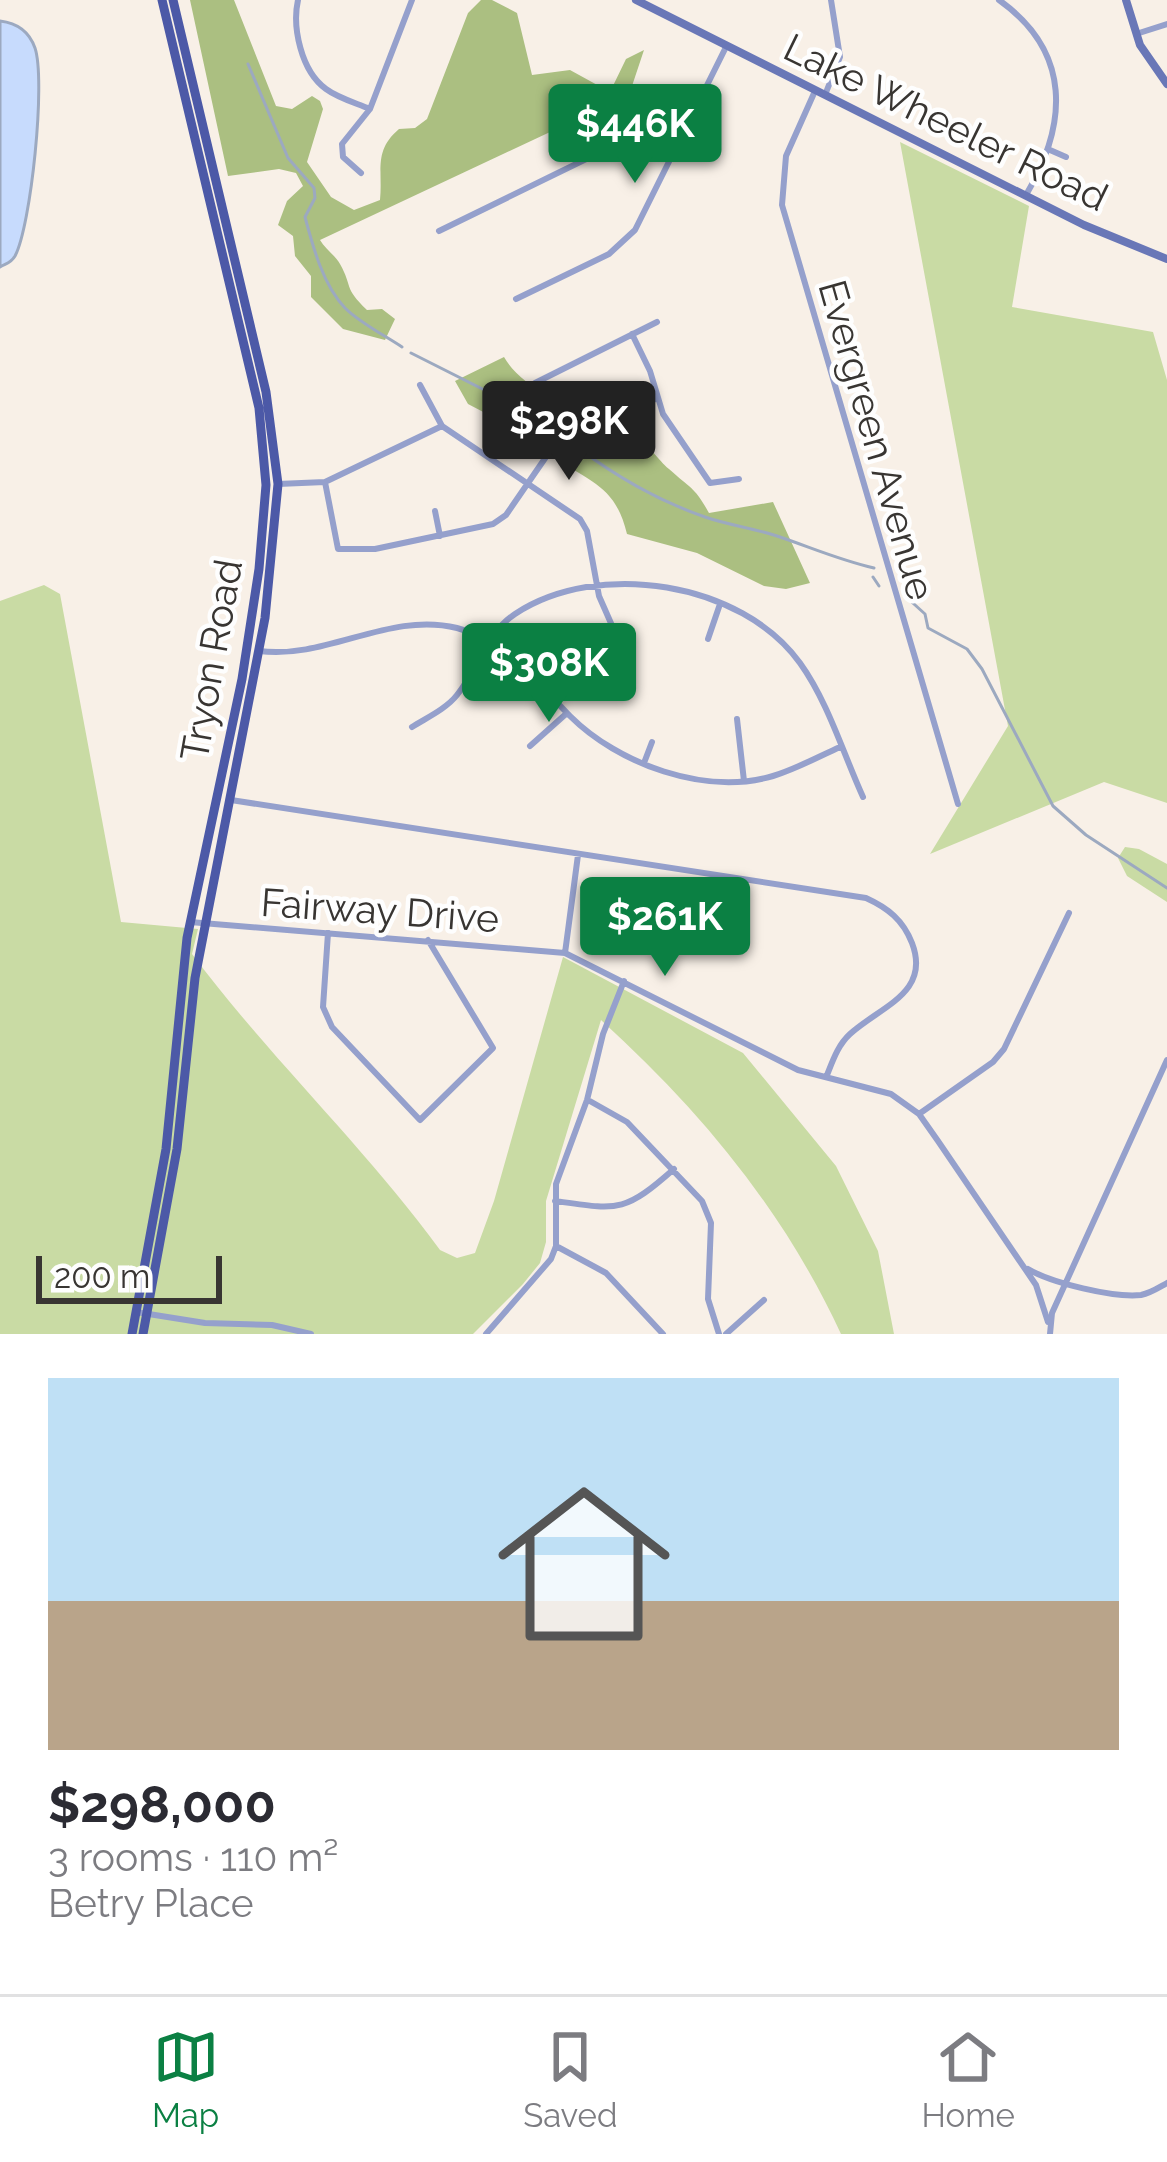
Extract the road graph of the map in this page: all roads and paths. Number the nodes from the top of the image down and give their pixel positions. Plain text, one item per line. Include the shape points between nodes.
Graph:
1 (162, 0) edge
2 (172, 0) edge
3 (298, 0) edge
4 (412, 0) edge
5 (636, 0) edge
6 (831, 0) edge
7 (999, 0) edge
8 (1126, 0) edge
9 (654, 4) edge
10 (1167, 24) edge
11 (1136, 34) junction
12 (726, 47) junction
13 (1167, 84) edge
14 (819, 93) junction
15 (370, 109) junction
16 (677, 147) junction
17 (1050, 150) junction
18 (1066, 158) dead end
19 (361, 173) dead end
20 (1026, 196) junction
21 (440, 231) dead end
22 (1167, 259) edge
23 (516, 298) dead end
24 (657, 322) dead end
25 (632, 334) junction
26 (535, 383) dead end
27 (420, 385) dead end
28 (657, 398) junction
29 (442, 426) junction
30 (739, 478) dead end
31 (326, 482) junction
32 (526, 484) junction
33 (272, 485) junction
34 (435, 511) dead end
35 (440, 536) junction
36 (597, 587) junction
37 (720, 604) junction
38 (489, 638) junction
39 (707, 638) dead end
40 (621, 646) dead end
41 (259, 651) junction
42 (567, 713) junction
43 (736, 719) dead end
44 (412, 727) dead end
45 (652, 742) dead end
46 (530, 746) dead end
47 (840, 747) junction
48 (644, 763) junction
49 (743, 781) junction
50 (863, 797) dead end
51 (231, 800) junction
52 (958, 804) dead end
53 (578, 855) junction
54 (1069, 913) dead end
55 (190, 922) junction
56 (206, 924) junction
57 (328, 933) junction
58 (428, 940) junction
59 (565, 953) junction
60 (624, 981) junction
61 (1167, 1060) edge
62 (827, 1075) junction
63 (1154, 1087) junction
64 (1167, 1092) edge
65 (587, 1100) junction
66 (919, 1114) junction
67 (674, 1169) junction
68 (555, 1201) junction
69 (556, 1246) junction
70 (1024, 1268) junction
71 (1167, 1283) edge
72 (1065, 1284) junction
73 (764, 1300) dead end
74 (141, 1313) junction
75 (1048, 1322) junction
76 (132, 1334) edge
77 (143, 1334) edge
78 (311, 1334) edge
79 (486, 1334) edge
80 (663, 1334) edge
81 (722, 1334) edge
82 (1050, 1334) edge

1 - 33 main road, Tryon Road
2 - 33 main road, Tryon Road via 266,392
3 - 15 street via 294,24 310,72 328,92
4 - 15 street
5 - 9 main road, Lake Wheeler Road
6 - 14 street, Evergreen Avenue via 840,57
7 - 17 street via 1035,34 1052,70 1058,100
8 - 11 main road
9 - 12 main road, Lake Wheeler Road
10 - 11 street
11 - 13 main road
12 - 14 main road, Lake Wheeler Road
12 - 16 street
14 - 20 main road, Lake Wheeler Road
14 - 52 street, Evergreen Avenue via 786,156 782,206
15 - 19 street via 341,150
16 - 21 street via 647,139 617,144
16 - 23 street via 621,246
17 - 18 street
17 - 20 street
20 - 22 main road, Lake Wheeler Road
24 - 25 street
25 - 26 street
25 - 28 street
27 - 29 street
28 - 30 street via 710,483
28 - 32 street via 548,454
29 - 31 street
29 - 32 street
31 - 33 street
31 - 35 street via 338,549
32 - 35 street via 493,524
32 - 36 street via 580,519
33 - 41 main road, Tryon Road via 275,538
33 - 55 main road, Tryon Road via 247,652
34 - 35 street
36 - 37 street via 665,586
36 - 38 street via 526,608
36 - 40 street
37 - 39 street
37 - 47 street via 765,629 800,662
38 - 41 street via 422,623 305,651
38 - 42 street
38 - 44 street via 455,698
41 - 51 main road, Tryon Road
42 - 46 street
42 - 48 street via 619,754
43 - 49 street
45 - 48 street
47 - 49 street
47 - 50 street
48 - 49 street
51 - 53 street
51 - 56 main road, Tryon Road
53 - 59 street
53 - 62 street via 866,898 891,911 913,945 916,977 841,1044
54 - 66 street via 1004,1049
55 - 56 street, Fairway Drive
55 - 74 main road, Tryon Road
56 - 57 street, Fairway Drive
56 - 74 main road, Tryon Road via 175,1160
57 - 58 street, Fairway Drive
57 - 58 street via 323,1007 332,1027 420,1120 493,1048
58 - 59 street, Fairway Drive
59 - 60 street, Fairway Drive
60 - 62 street, Fairway Drive via 778,1060
60 - 65 street
61 - 63 street
62 - 66 street, Fairway Drive via 891,1094
63 - 64 street
63 - 72 street
65 - 67 street via 627,1122
65 - 68 street
66 - 70 street, Fairway Drive
67 - 68 street via 621,1206
67 - 81 street via 711,1223 708,1299
68 - 69 street
69 - 79 street
69 - 80 street via 606,1274
70 - 72 street
70 - 75 street, Fairway Drive
71 - 72 street via 1132,1295
72 - 75 street
73 - 81 street
74 - 76 main road, Tryon Road
74 - 77 main road, Tryon Road
74 - 78 street
75 - 82 street, Fairway Drive

